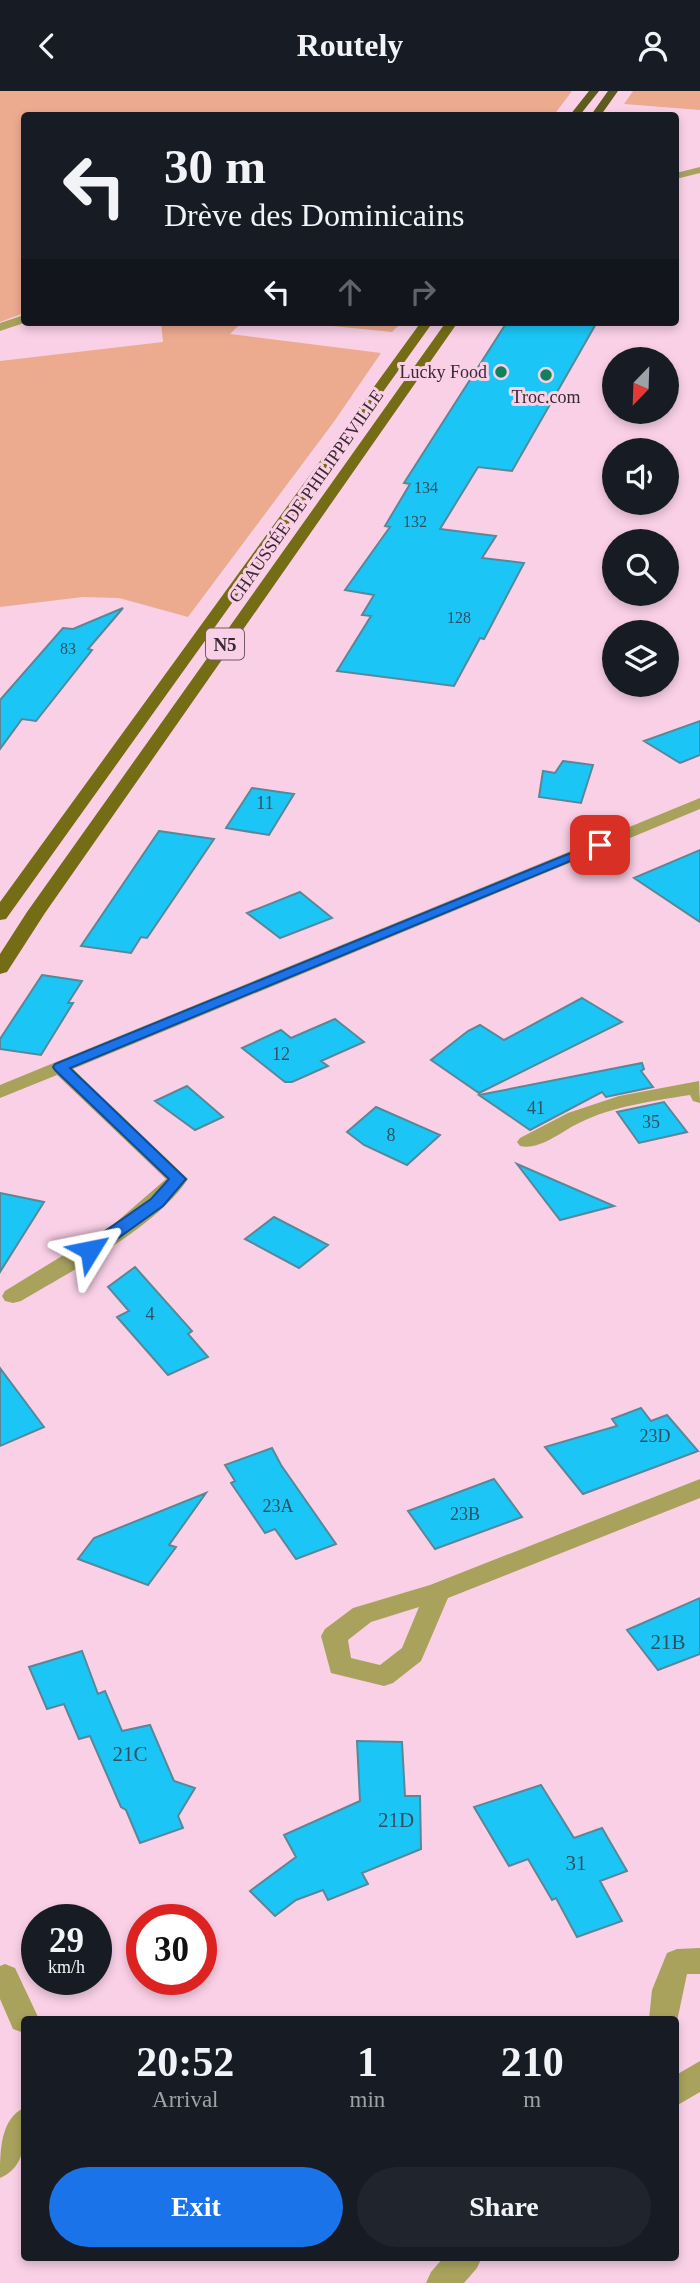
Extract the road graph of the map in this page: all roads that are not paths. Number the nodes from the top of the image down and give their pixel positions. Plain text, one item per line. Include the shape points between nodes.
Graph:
1 (594, 91) edge
2 (613, 91) edge
3 (577, 112) edge
4 (598, 112) edge
5 (700, 170) edge
6 (679, 175) edge
7 (21, 320) edge
8 (424, 326) edge
9 (449, 326) edge
10 (0, 327) edge
11 (700, 803) edge
12 (0, 915) edge
13 (0, 968) edge
14 (60, 1067) junction
15 (0, 1092) edge
16 (700, 1097) edge
17 (527, 1142) dead end
18 (13, 1296) dead end
19 (700, 1488) edge
20 (438, 1592) dead end
21 (700, 1961) edge
22 (5, 1977) dead end
23 (23, 2016) edge
24 (664, 2016) edge
25 (700, 2075) edge
26 (679, 2090) edge
27 (21, 2127) edge
28 (0, 2163) edge
29 (462, 2261) edge
30 (442, 2283) edge

1 - 3 highway
2 - 4 highway
5 - 6 street
7 - 10 street
8 - 12 main road, CHAUSSÉE DE PHILIPPEVILLE / N5
9 - 13 main road, CHAUSSÉE DE PHILIPPEVILLE / N5
11 - 14 street
14 - 15 street
14 - 18 street via 178,1179 146,1210 90,1250
16 - 17 street via 699,1087 626,1100 575,1117
19 - 20 street
21 - 24 street via 677,1962
22 - 23 street
25 - 26 street
27 - 28 street
29 - 30 street

